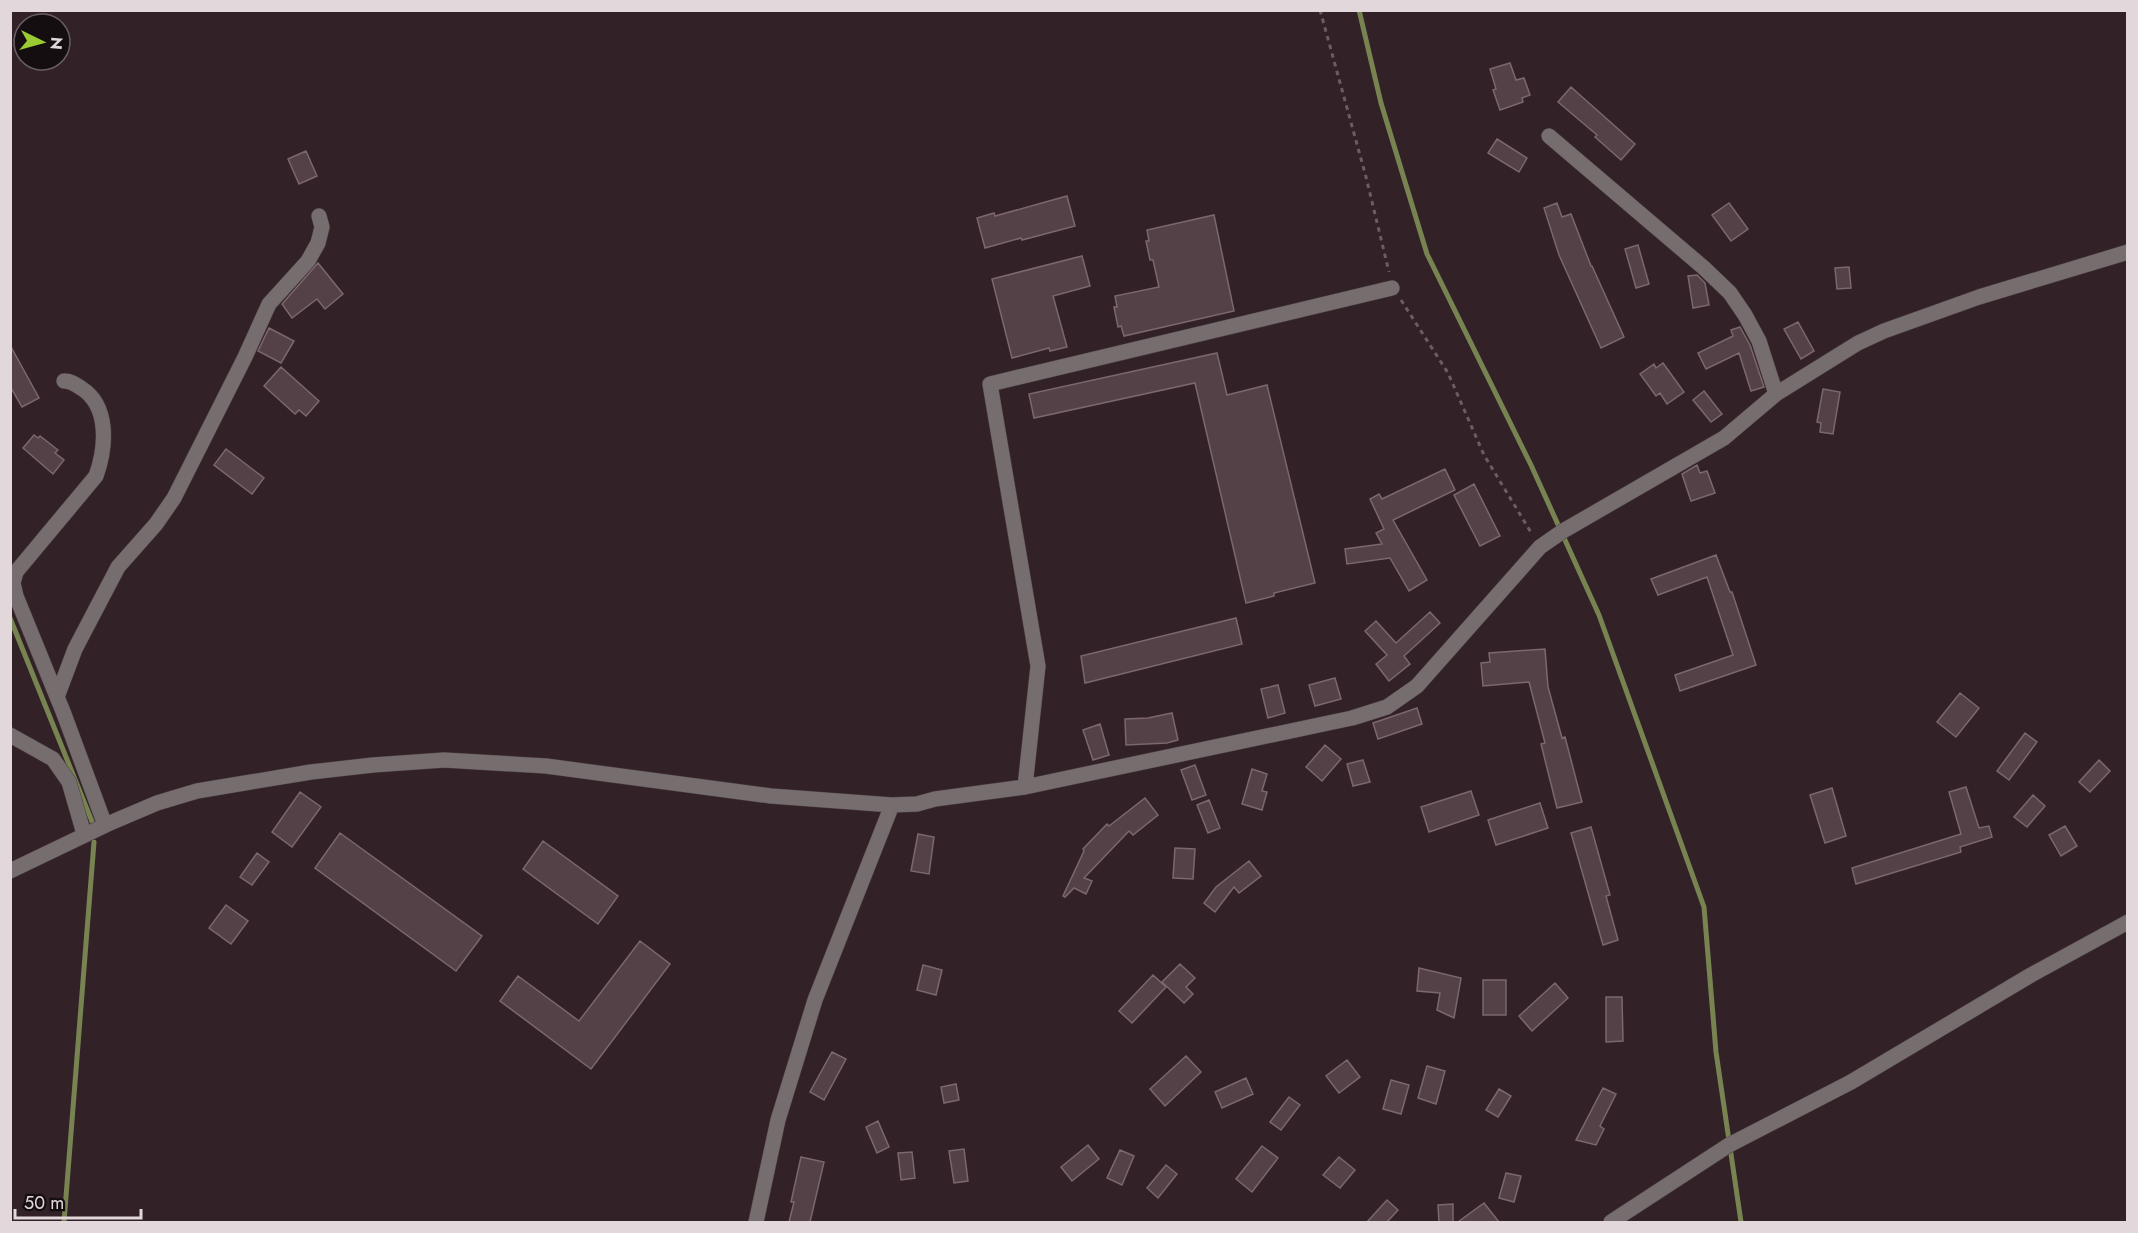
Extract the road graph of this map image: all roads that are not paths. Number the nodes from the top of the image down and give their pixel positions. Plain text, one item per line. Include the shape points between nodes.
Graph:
1 (1550, 136) dead end
2 (319, 216) dead end
3 (2127, 252) edge
4 (1392, 288) road end
5 (64, 381) dead end
6 (1776, 394) junction
7 (57, 697) junction
8 (10, 735) edge
9 (1025, 787) junction
10 (892, 805) junction
11 (105, 825) junction
12 (84, 834) junction
13 (10, 871) edge
14 (2127, 922) edge
15 (756, 1222) edge
16 (1611, 1222) edge

1 - 6 street via 1730,293 1760,341
2 - 7 street via 322,227 318,243 308,261 269,304 174,498 118,567 75,649
3 - 6 street via 1884,331
4 - 9 street via 990,384 1038,666
5 - 7 street via 87,391 101,412 102,459 96,476 16,573 14,584
6 - 9 street via 1724,438 1540,547 1417,687 1387,707 1352,718
7 - 11 street
8 - 12 street via 52,759 64,774
9 - 10 street
10 - 11 street via 771,796 546,766 444,760 311,772 197,791
10 - 15 street via 815,1000 778,1120
11 - 12 street
12 - 13 street
14 - 16 street via 1851,1082 1729,1145

